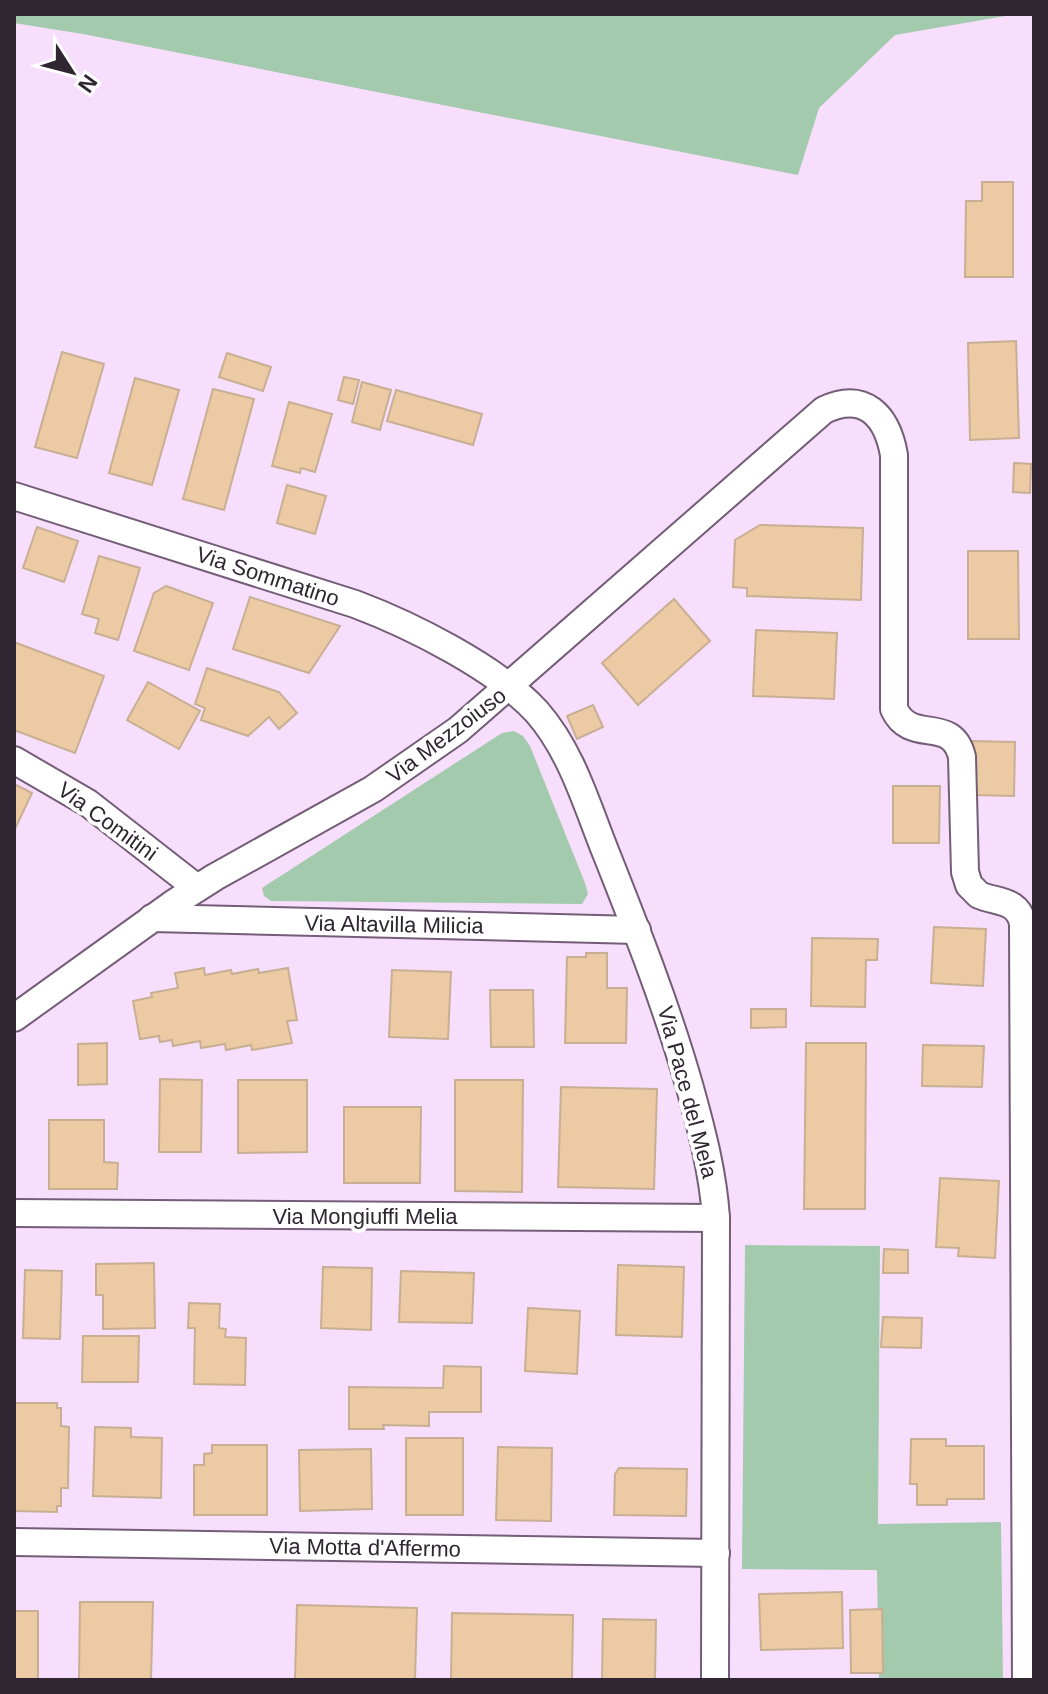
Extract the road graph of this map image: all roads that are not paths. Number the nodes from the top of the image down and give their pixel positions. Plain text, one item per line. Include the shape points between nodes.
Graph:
1 (14, 496) edge
2 (509, 688) junction
3 (14, 760) edge
4 (197, 888) junction
5 (152, 918) junction
6 (637, 930) junction
7 (14, 1018) edge
8 (14, 1213) edge
9 (716, 1218) junction
10 (14, 1542) edge
11 (716, 1553) junction
12 (715, 1680) edge
13 (1026, 1680) edge

1 - 2 street, Via Sommatino via 368,609 446,647
2 - 4 street, Via Mezzoiuso via 392,777
2 - 6 street, Via Pace del Mela via 541,717 565,754
2 - 13 street, Via Mezzoiuso via 817,415 841,404 864,405 876,414 894,455 894,709 910,728 943,732 958,745 966,879 979,895 1015,906 1023,923
3 - 4 street, Via Comitini via 88,803
4 - 5 street, Via Mezzoiuso
5 - 6 street, Via Altavilla Milicia
5 - 7 street, Via Mezzoiuso
6 - 9 street, Via Pace del Mela via 668,1013 704,1139
8 - 9 street, Via Mongiuffi Melia
9 - 11 street, Via Pace del Mela
10 - 11 street, Via Motta d'Affermo
11 - 12 street, Via Pace del Mela

